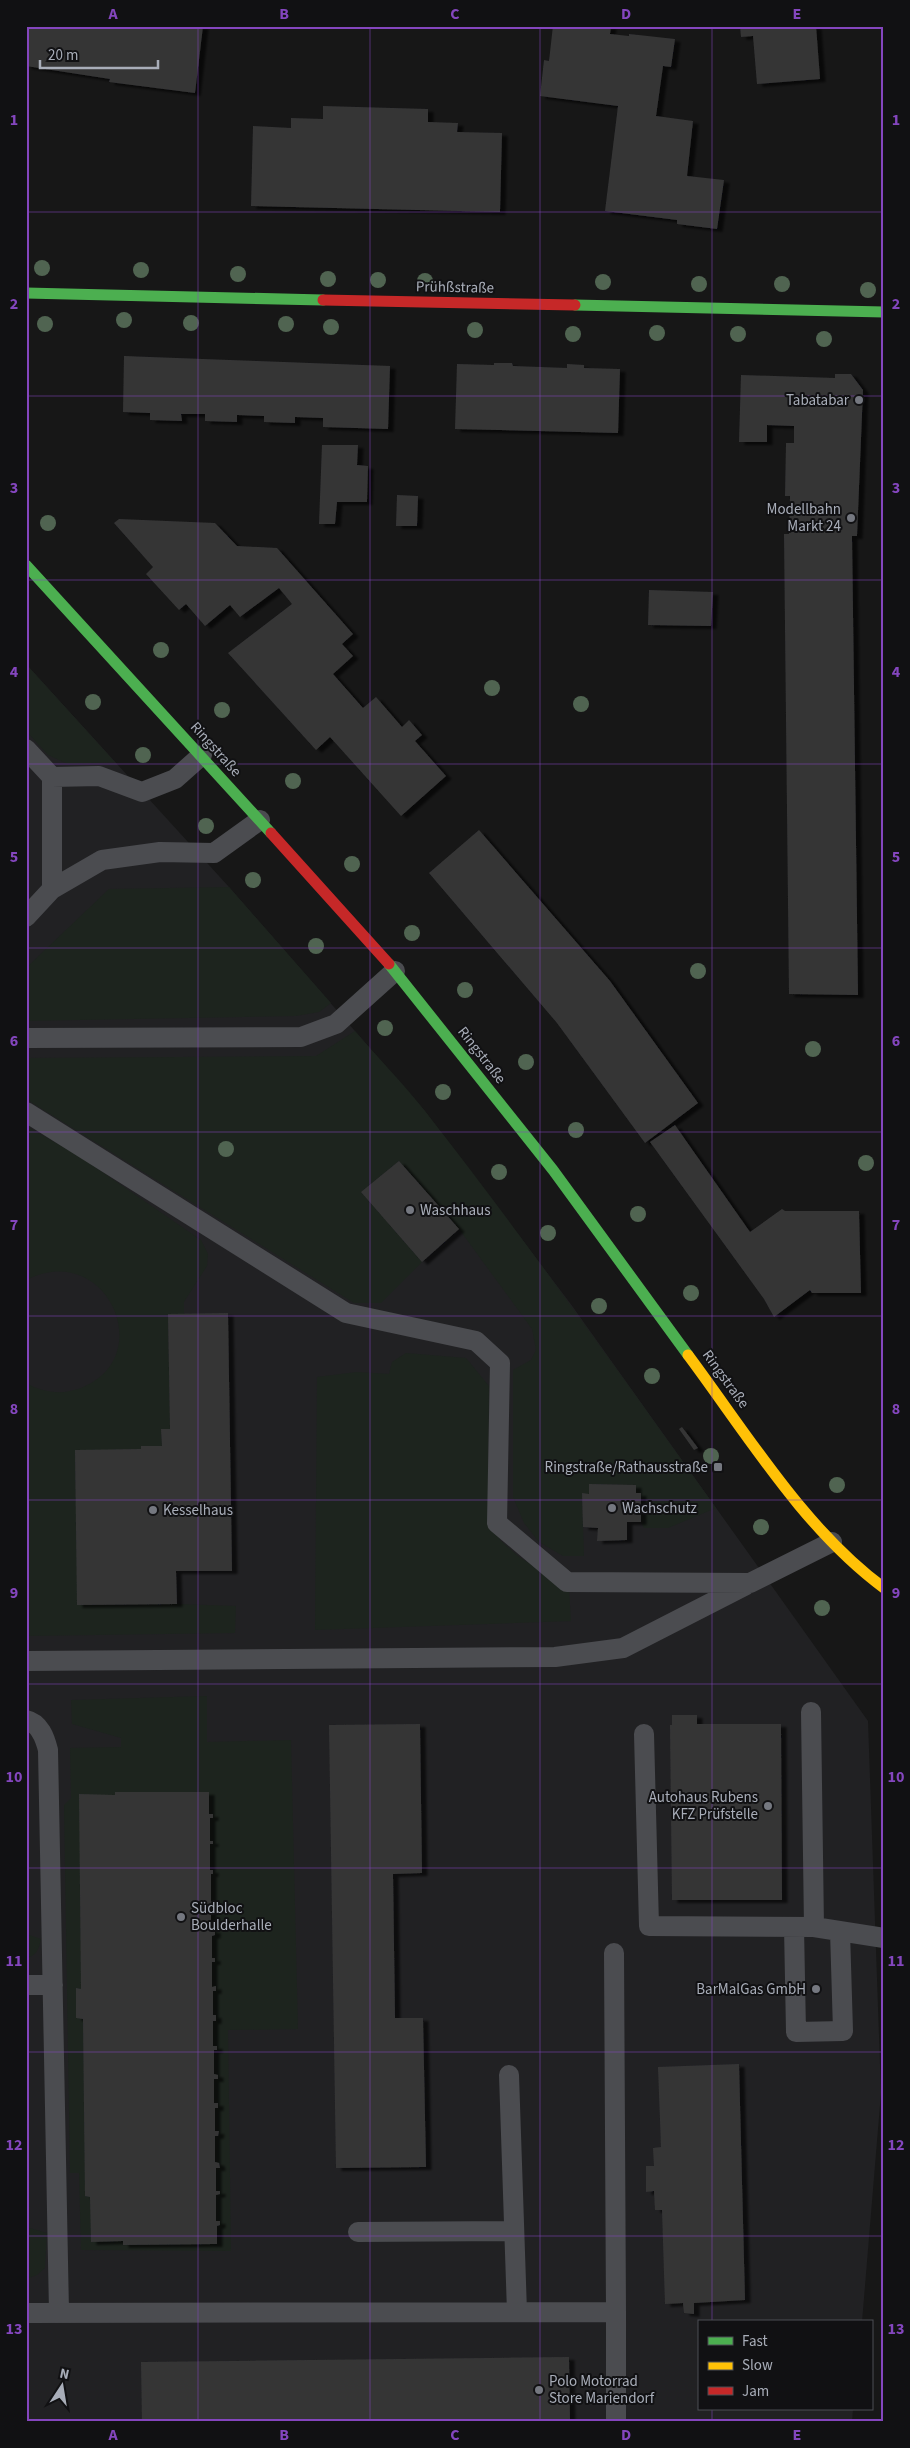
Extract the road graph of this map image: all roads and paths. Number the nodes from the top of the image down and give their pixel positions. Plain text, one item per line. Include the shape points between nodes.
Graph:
1 (26, 293) edge
2 (884, 312) edge
3 (26, 565) edge
4 (26, 749) edge
5 (202, 755) junction
6 (52, 776) junction
7 (260, 820) junction
8 (52, 889) junction
9 (26, 917) edge
10 (395, 971) junction
11 (26, 1038) edge
12 (26, 1112) edge
13 (832, 1542) junction
14 (750, 1583) junction
15 (884, 1588) edge
16 (26, 1662) edge
17 (812, 1712) dead end
18 (26, 1720) edge
19 (644, 1734) dead end
20 (794, 1927) junction
21 (814, 1927) junction
22 (840, 1931) junction
23 (884, 1938) edge
24 (614, 1953) dead end
25 (26, 1985) edge
26 (53, 1985) junction
27 (509, 2075) dead end
28 (514, 2231) junction
29 (358, 2232) dead end
30 (59, 2312) junction
31 (518, 2312) junction
32 (616, 2312) junction
33 (26, 2313) edge
34 (616, 2422) edge

1 - 2 main road, Prühßstraße
3 - 5 main road, Ringstraße
4 - 6 lane
5 - 6 lane via 175,779 142,792 99,776
5 - 7 main road, Ringstraße
6 - 8 lane
7 - 8 lane via 214,853 160,852 102,860
7 - 10 main road, Ringstraße
8 - 9 lane
10 - 11 lane via 336,1024 301,1037
10 - 13 main road, Ringstraße via 553,1170 788,1490
12 - 14 lane via 346,1313 476,1341 500,1363 497,1523 567,1582
13 - 14 lane
13 - 15 main road, Ringstraße
14 - 16 lane via 623,1648 555,1657
17 - 21 lane
18 - 26 lane via 32,1721 44,1734 48,1750
19 - 20 lane via 649,1926
20 - 21 lane
20 - 22 lane via 796,2032 843,2031
21 - 22 lane
22 - 23 lane
24 - 32 lane
25 - 26 lane
26 - 30 lane
27 - 28 lane
28 - 29 lane
28 - 31 lane
30 - 31 lane
30 - 33 lane
31 - 32 lane
32 - 34 lane

